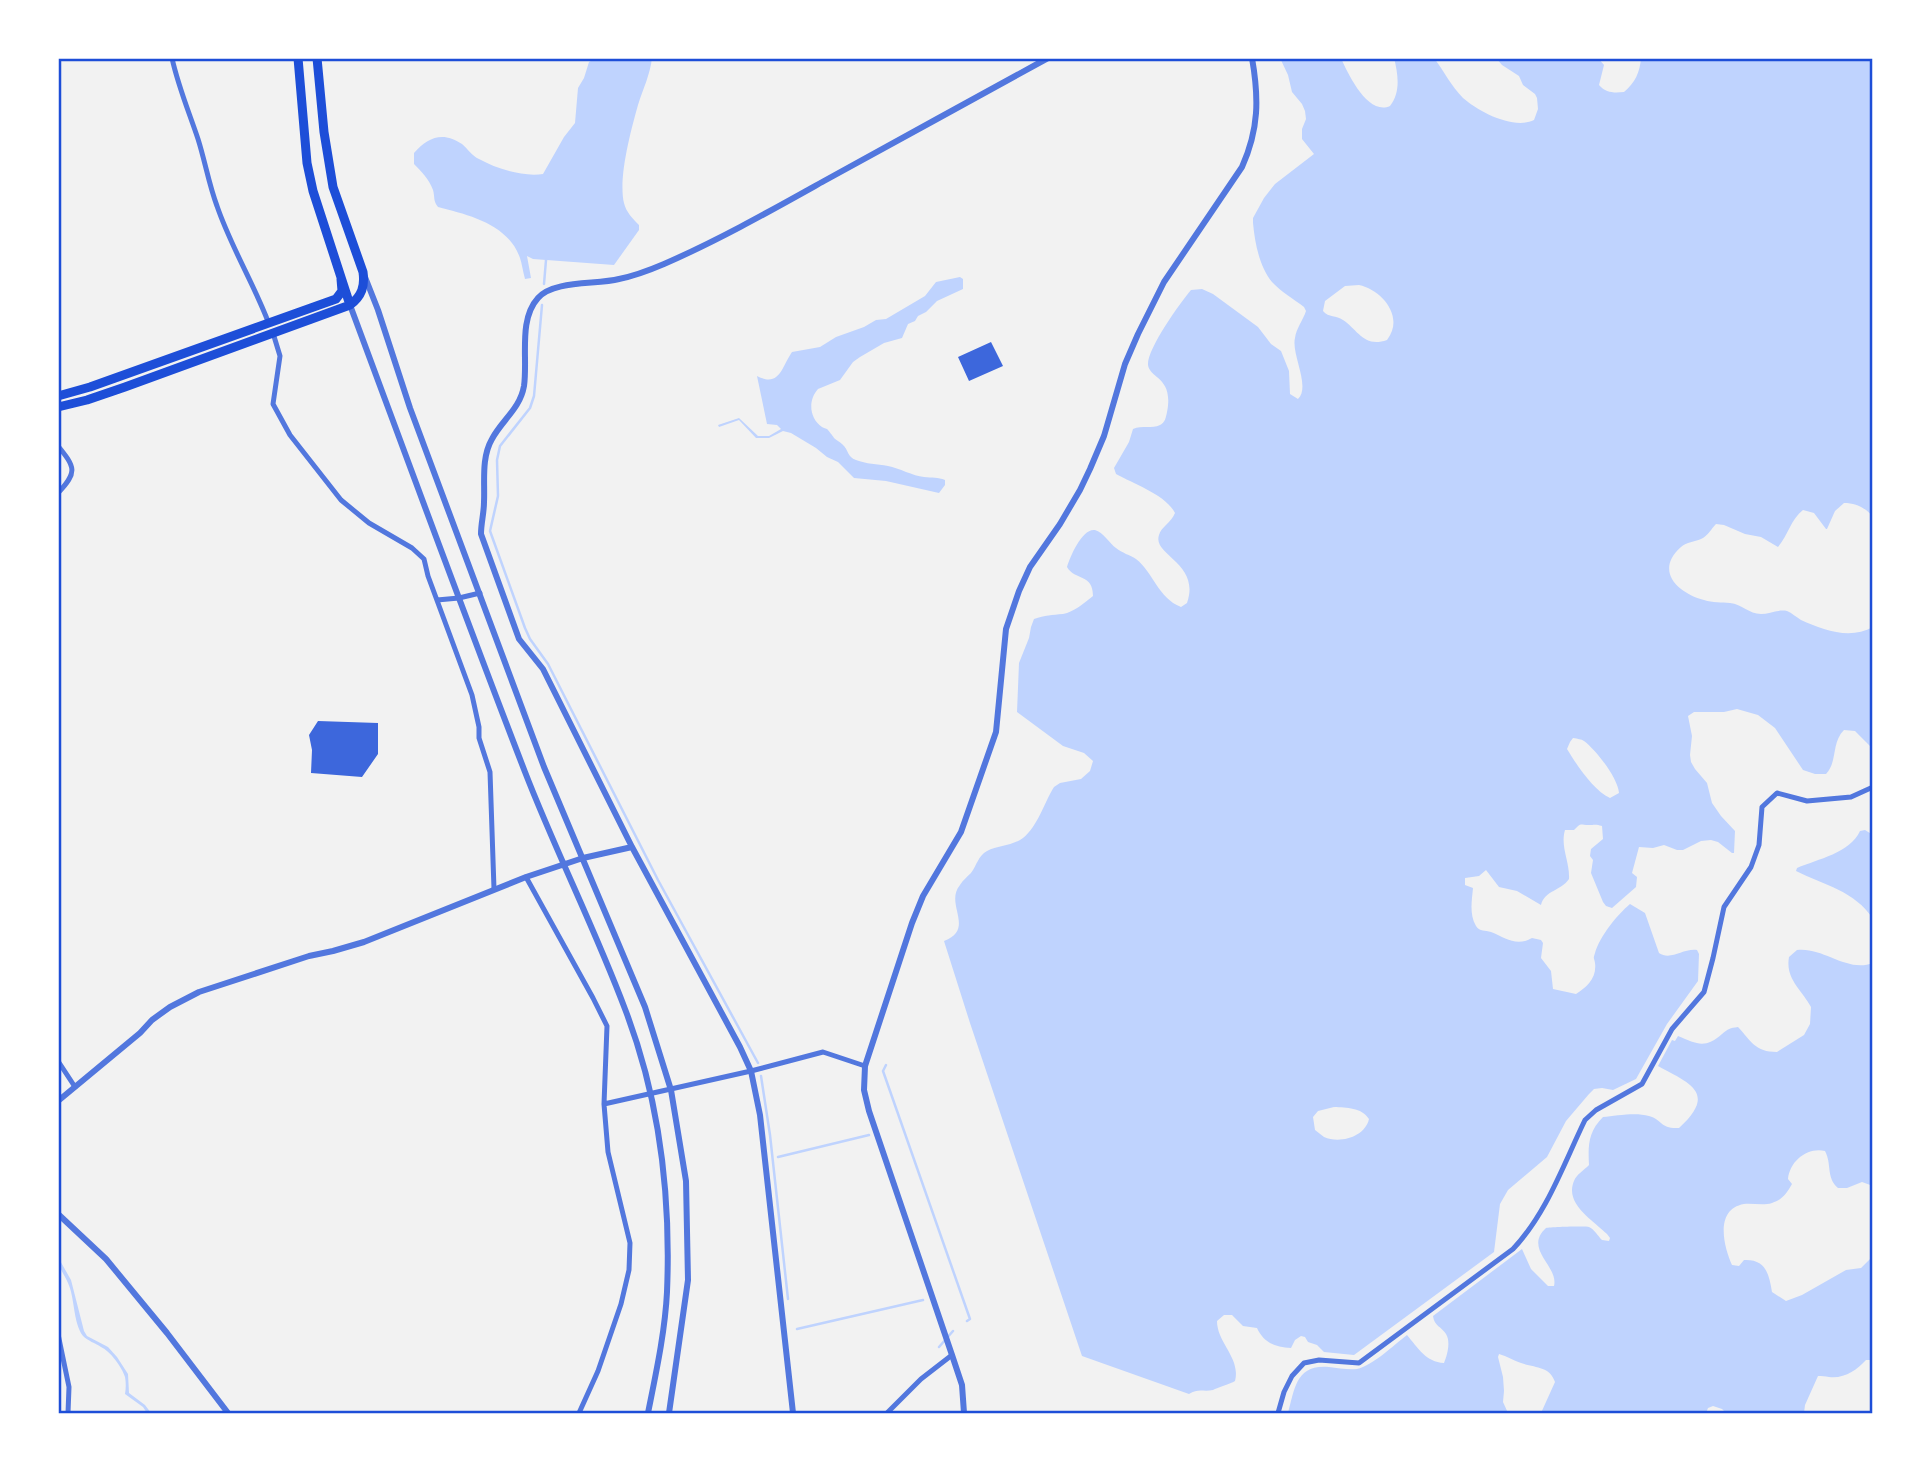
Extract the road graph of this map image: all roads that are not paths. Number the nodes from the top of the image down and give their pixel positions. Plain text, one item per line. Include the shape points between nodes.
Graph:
1 (172, 58) edge
2 (298, 58) edge
3 (317, 58) edge
4 (1048, 58) edge
5 (1252, 58) edge
6 (363, 272) junction
7 (341, 279) junction
8 (361, 295) junction
9 (349, 300) junction
10 (374, 300) junction
11 (338, 304) junction
12 (355, 318) junction
13 (58, 396) edge
14 (58, 407) edge
15 (58, 446) edge
16 (58, 493) edge
17 (480, 593) junction
18 (459, 598) junction
19 (437, 600) junction
20 (1873, 788) edge
21 (632, 847) junction
22 (583, 858) junction
23 (564, 865) junction
24 (526, 877) junction
25 (494, 889) junction
26 (58, 1062) edge
27 (865, 1066) junction
28 (751, 1071) junction
29 (75, 1087) junction
30 (671, 1090) junction
31 (651, 1094) junction
32 (58, 1101) edge
33 (604, 1104) junction
34 (58, 1214) edge
35 (58, 1334) edge
36 (952, 1355) junction
37 (68, 1413) edge
38 (228, 1413) edge
39 (579, 1413) edge
40 (648, 1413) edge
41 (668, 1413) edge
42 (793, 1413) edge
43 (887, 1413) edge
44 (964, 1413) edge
45 (1278, 1413) edge

1 - 19 street via 217,206 278,348 273,404 290,435 341,500 424,559
2 - 7 highway via 307,163
3 - 6 highway via 333,187
4 - 21 street via 663,265 618,279 548,290 530,311 521,398 488,449 481,534 519,639 543,669
5 - 27 street via 1257,93 1250,148 1242,167 1164,282 1125,365 1090,469 1018,591 1006,629 996,732 961,832 912,923
6 - 8 highway
6 - 10 street
7 - 9 highway
7 - 11 highway
8 - 9 highway
8 - 10 street
9 - 11 highway
9 - 12 street
10 - 17 street
11 - 12 street
11 - 13 highway
11 - 14 highway via 125,387
12 - 18 street
15 - 16 street via 72,463 72,470
17 - 18 street
17 - 22 street
18 - 19 street
18 - 23 street
19 - 25 street via 472,695 479,738 491,772
20 - 45 street via 1851,797 1807,801 1777,793 1762,807 1759,845 1751,867 1724,907 1704,992 1672,1029 1642,1084 1586,1120 1529,1232 1513,1249 1359,1363 1304,1363 1292,1376
21 - 22 street
21 - 28 street
22 - 23 street
22 - 30 street via 645,1007
23 - 24 street
23 - 31 street via 625,1010
24 - 25 street
24 - 33 street via 607,1026
25 - 29 street via 364,942 199,992 152,1020
26 - 29 street
27 - 28 street via 822,1052
27 - 36 street via 869,1111
28 - 30 street
28 - 42 street via 760,1115
29 - 32 street
30 - 31 street
30 - 41 street via 685,1181 688,1280
31 - 33 street
31 - 40 street via 668,1220 667,1294
33 - 39 street via 608,1152 631,1254 621,1304
34 - 38 street via 130,1287
35 - 37 street via 69,1387
36 - 43 street
36 - 44 street

